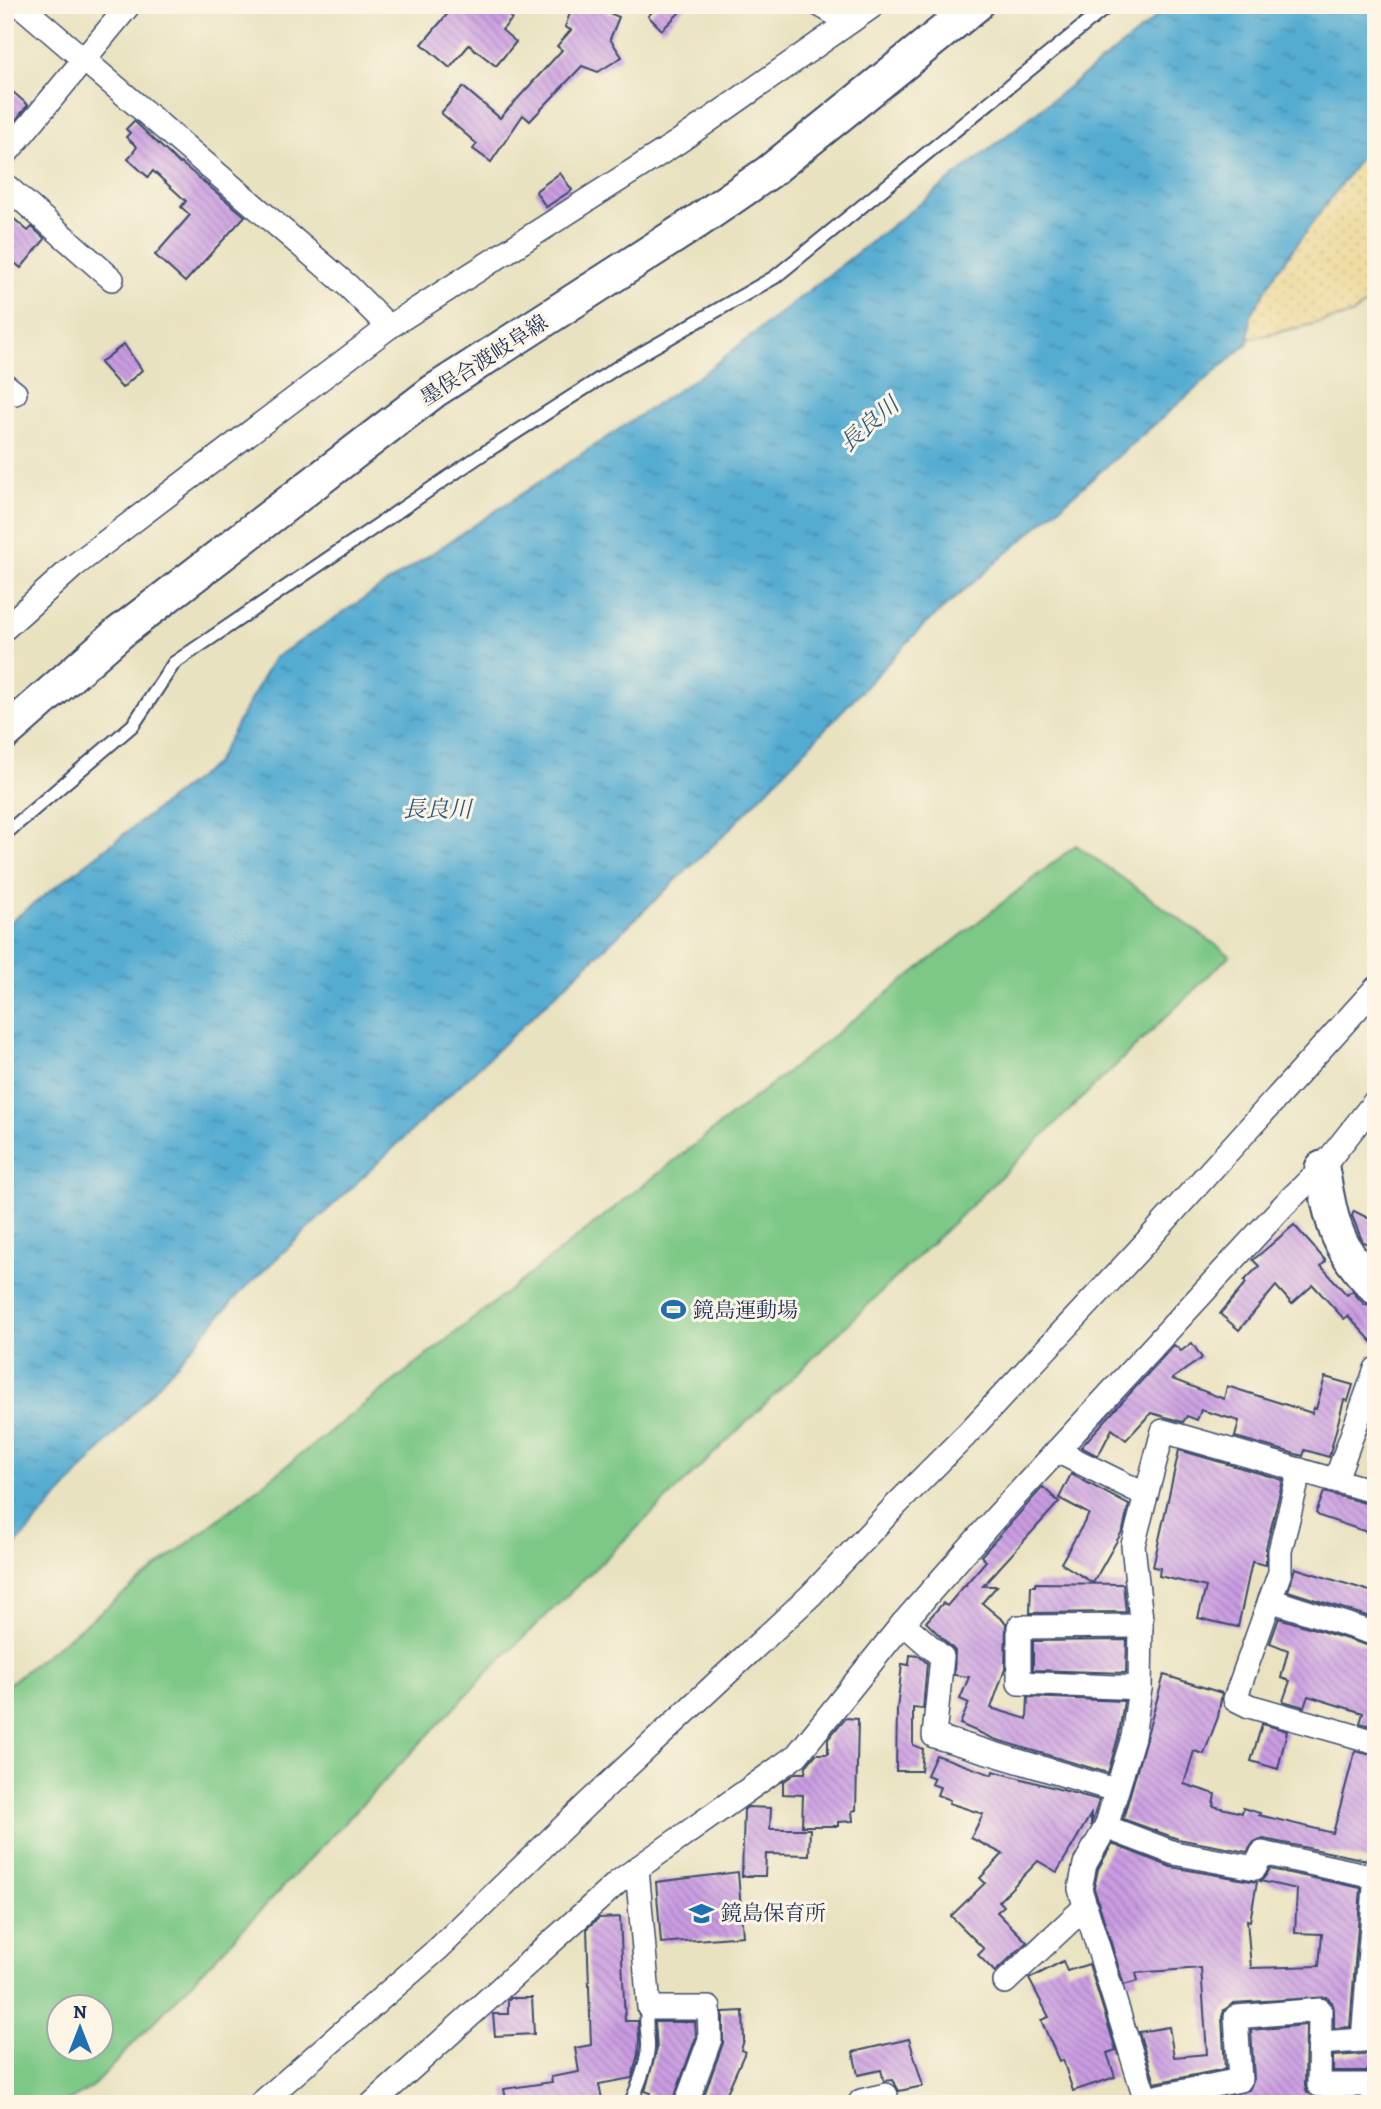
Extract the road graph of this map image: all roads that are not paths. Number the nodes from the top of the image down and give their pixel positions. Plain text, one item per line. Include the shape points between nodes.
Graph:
1 (20, 5) edge
2 (129, 5) edge
3 (820, 5) edge
4 (874, 5) edge
5 (976, 5) edge
6 (1110, 5) edge
7 (849, 22) junction
8 (84, 61) junction
9 (5, 155) edge
10 (5, 185) edge
11 (112, 279) dead end
12 (389, 327) junction
13 (5, 628) edge
14 (5, 733) edge
15 (5, 834) edge
16 (1376, 988) edge
17 (1376, 1100) edge
18 (1322, 1168) junction
19 (1376, 1288) edge
20 (1376, 1369) edge
21 (1057, 1451) junction
22 (1300, 1470) junction
23 (1336, 1479) junction
24 (1376, 1492) edge
25 (1146, 1495) junction
26 (1270, 1600) junction
27 (903, 1623) junction
28 (1141, 1626) junction
29 (1376, 1634) edge
30 (1140, 1688) junction
31 (1376, 1742) edge
32 (1115, 1790) junction
33 (1106, 1826) junction
34 (636, 1868) junction
35 (1375, 1876) edge
36 (1085, 1907) junction
37 (1004, 1982) dead end
38 (649, 2008) junction
39 (1369, 2040) edge
40 (1319, 2043) junction
41 (886, 2095) dead end
42 (1147, 2101) edge
43 (260, 2104) edge
44 (372, 2104) edge
45 (630, 2104) edge
46 (686, 2104) edge
47 (859, 2104) edge
48 (1373, 2104) edge

1 - 8 street
2 - 8 street
3 - 7 street
4 - 7 street
5 - 14 main road, 墨俣合渡岐阜線 via 769,172 434,391 119,633
6 - 15 lane via 775,277 607,374 174,663 133,725
7 - 12 street via 678,142
8 - 9 street
8 - 12 street via 347,285
10 - 11 street
12 - 13 street via 74,566
16 - 43 street via 1136,1254 811,1595 439,1948
17 - 18 street
18 - 19 main road via 1340,1244
18 - 21 street
20 - 23 street
21 - 25 street
21 - 27 street
22 - 23 street
22 - 25 street via 1163,1431
22 - 26 street
23 - 24 street
25 - 28 street via 1133,1545
26 - 29 street
26 - 31 street via 1235,1699
27 - 32 street via 942,1657 934,1736
27 - 34 street via 797,1755
28 - 30 street
28 - 30 street via 1019,1627 1019,1684
30 - 32 street via 1133,1737
32 - 33 street
33 - 35 street via 1174,1853 1255,1868 1262,1853
33 - 36 street via 1085,1864 1080,1889
34 - 38 street
34 - 44 street
35 - 39 street
36 - 37 street
36 - 42 street
38 - 45 lane via 648,2049
38 - 46 street via 709,2008 710,2039
39 - 40 street
40 - 42 street via 1320,2010 1236,2017 1240,2080
40 - 48 street via 1319,2085 1374,2085
41 - 47 street

